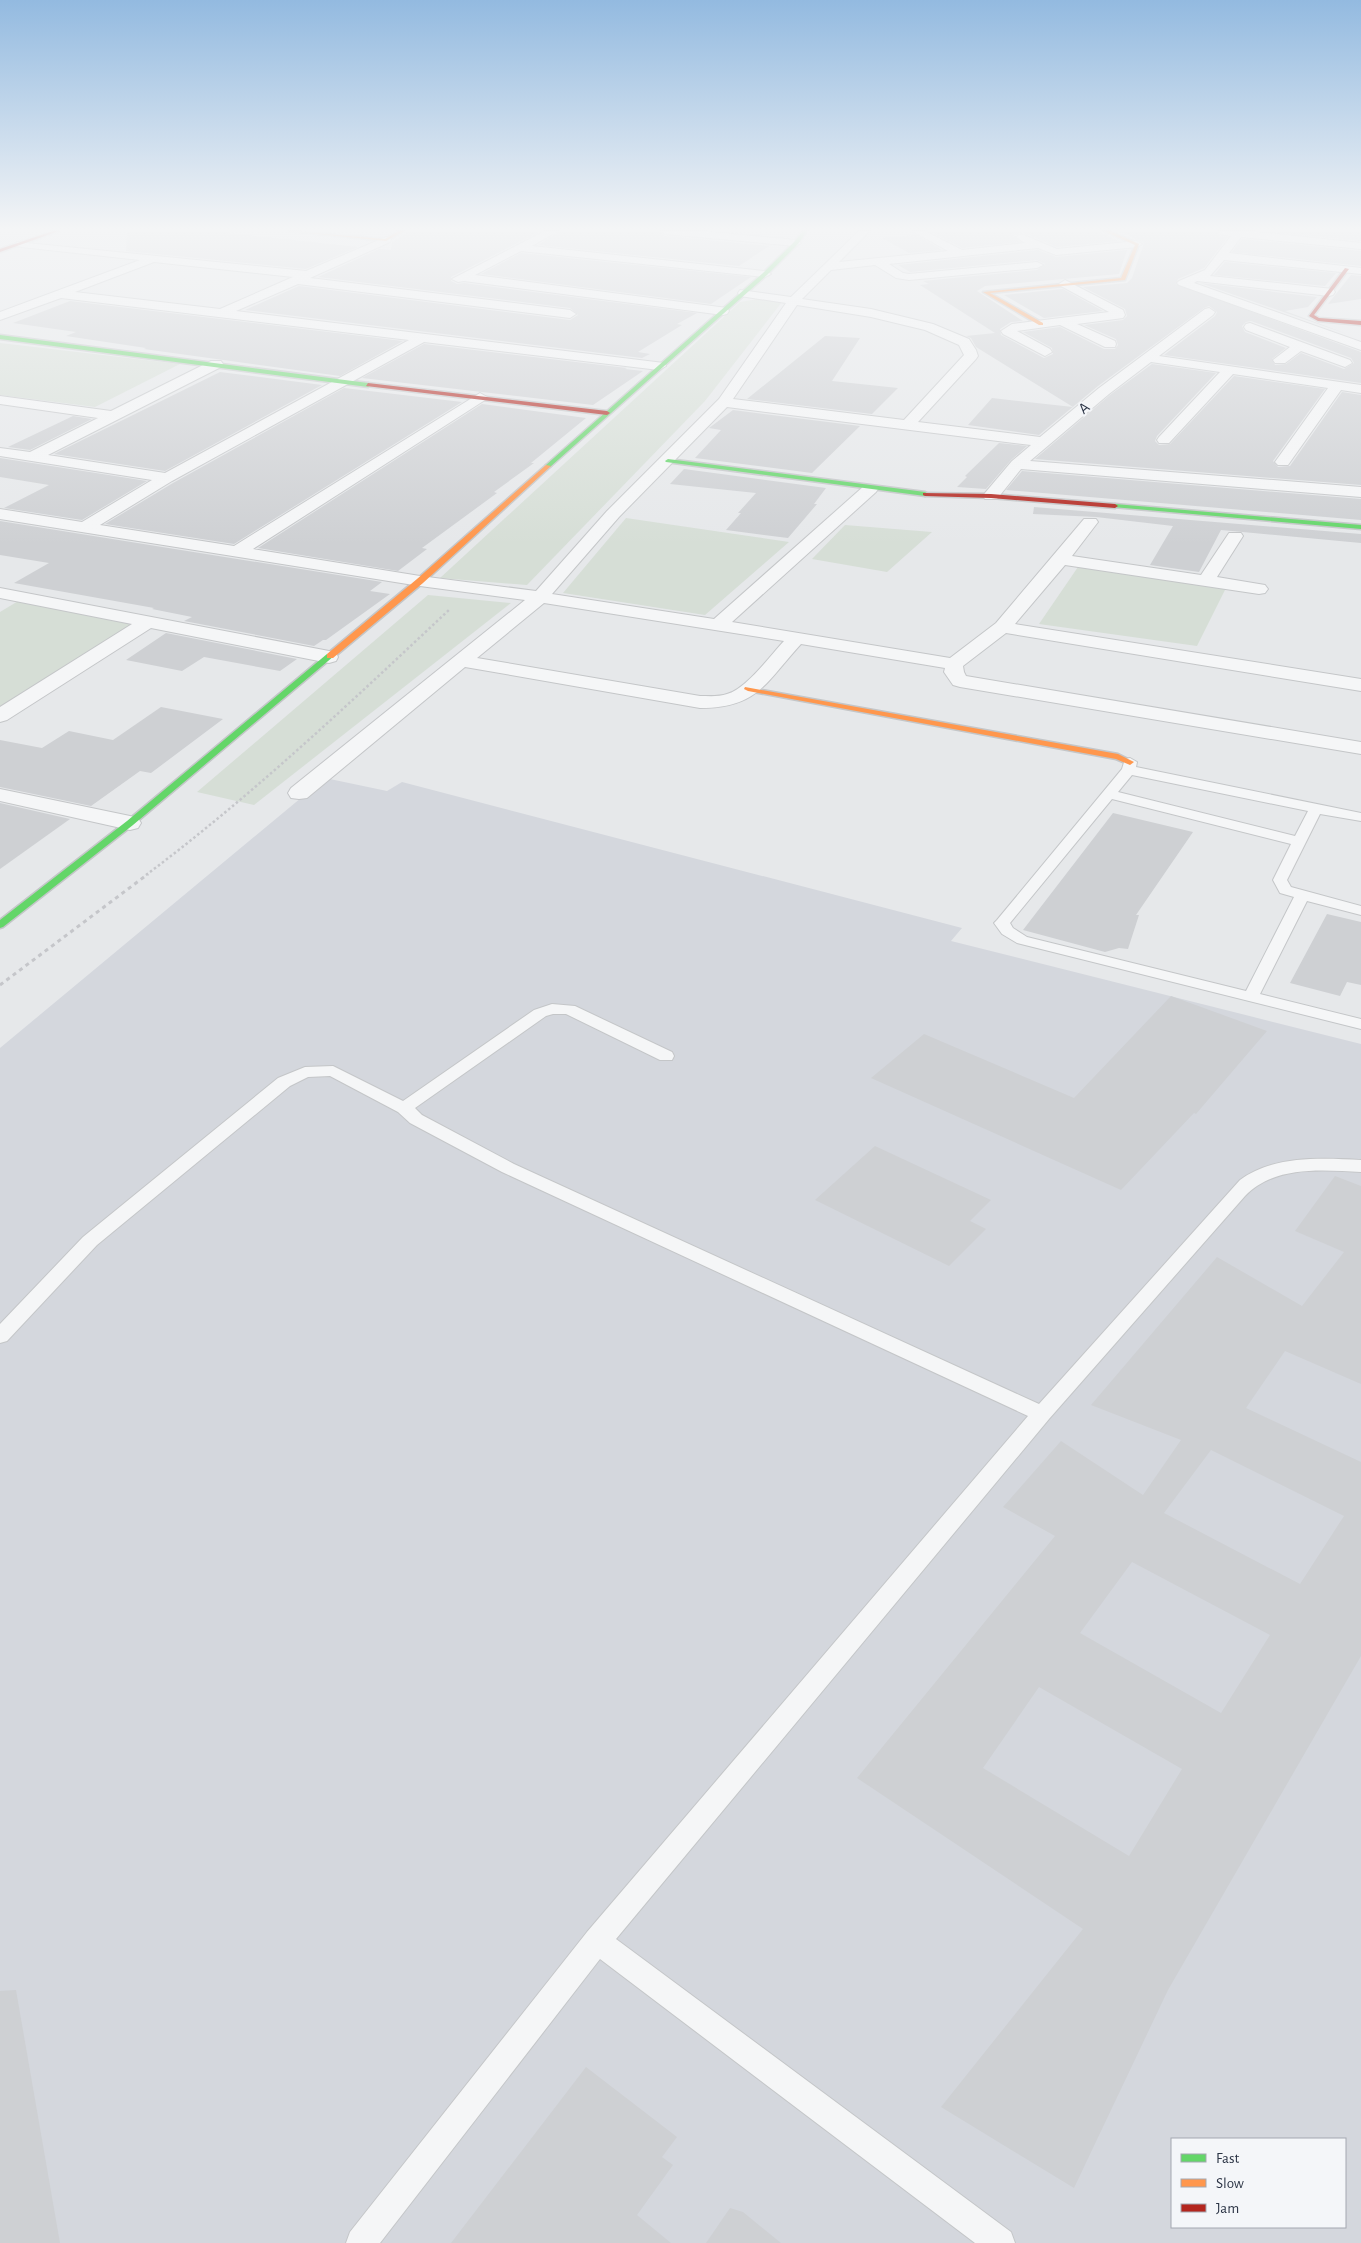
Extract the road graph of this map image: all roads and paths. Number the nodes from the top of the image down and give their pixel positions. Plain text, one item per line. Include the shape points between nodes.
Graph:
1 (0, 336) edge
2 (412, 336) edge
3 (694, 336) edge
4 (770, 336) edge
5 (952, 336) edge
6 (1016, 336) edge
7 (1092, 336) edge
8 (1182, 336) edge
9 (1272, 336) edge
10 (1331, 336) edge
11 (423, 337) junction
12 (533, 337) dead end
13 (1110, 344) dead end
14 (1300, 346) junction
15 (1361, 346) edge
16 (515, 349) junction
17 (1046, 352) dead end
18 (1149, 358) junction
19 (1280, 360) dead end
20 (1345, 363) dead end
21 (216, 364) junction
22 (659, 366) junction
23 (1230, 370) junction
24 (343, 382) junction
25 (1337, 386) junction
26 (1361, 389) edge
27 (480, 397) junction
28 (0, 400) edge
29 (724, 402) junction
30 (607, 413) junction
31 (113, 416) junction
32 (907, 425) junction
33 (1164, 440) dead end
34 (1045, 442) junction
35 (0, 452) edge
36 (32, 457) junction
37 (668, 461) junction
38 (1283, 462) dead end
39 (1017, 464) junction
40 (167, 478) junction
41 (870, 489) junction
42 (1361, 492) edge
43 (992, 496) junction
44 (0, 514) edge
45 (1090, 522) dead end
46 (87, 526) junction
47 (1361, 527) edge
48 (1235, 536) dead end
49 (237, 552) junction
50 (1061, 559) junction
51 (420, 581) junction
52 (1205, 582) junction
53 (472, 589) junction
54 (1259, 589) dead end
55 (4, 597) edge
56 (540, 597) junction
57 (149, 621) junction
58 (718, 625) junction
59 (1002, 627) junction
60 (796, 639) junction
61 (329, 657) junction
62 (463, 661) junction
63 (954, 664) junction
64 (1361, 685) edge
65 (748, 689) junction
66 (0, 716) edge
67 (1361, 748) edge
68 (1130, 766) junction
69 (298, 792) dead end
70 (0, 794) edge
71 (1110, 794) junction
72 (1316, 809) junction
73 (1361, 817) edge
74 (130, 823) junction
75 (1301, 842) junction
76 (1302, 896) junction
77 (1361, 911) edge
78 (0, 924) edge
79 (0, 985) edge
80 (1251, 997) junction
81 (1361, 1024) edge
82 (666, 1056) dead end
83 (404, 1108) junction
84 (1361, 1166) edge
85 (0, 1336) edge
86 (1042, 1414) junction
87 (597, 1941) junction
88 (361, 2243) edge
89 (1000, 2243) edge

1 - 21 street
2 - 11 street
3 - 22 street
4 - 29 street
5 - 32 street via 964,342 970,356
6 - 17 street
7 - 13 street
8 - 18 street, A
9 - 14 street
10 - 15 street
11 - 16 street
11 - 24 street
12 - 16 street
14 - 19 street
14 - 20 street
16 - 22 street
18 - 23 street
18 - 34 street, A via 1104,391
21 - 24 street
21 - 31 street
22 - 30 street
23 - 25 street
23 - 33 street
24 - 27 street
24 - 40 street
25 - 26 street
25 - 38 street
27 - 30 street
27 - 49 street
28 - 31 street
29 - 32 street
29 - 37 street
30 - 51 street
31 - 36 street
32 - 34 street
34 - 39 street, A
35 - 36 street
36 - 40 street
37 - 41 street
37 - 56 street via 613,514
39 - 42 street
39 - 43 street, A
40 - 46 street
41 - 43 street via 942,496
41 - 58 street
43 - 47 street
44 - 46 street
45 - 50 street
46 - 49 street
48 - 52 street
49 - 51 street
50 - 52 street
50 - 59 street
51 - 53 street
51 - 61 street
52 - 54 street
53 - 56 street
53 - 79 path via 319,731 180,849
55 - 57 street
56 - 58 street
56 - 62 street
57 - 61 street
57 - 66 street
58 - 60 street
59 - 63 street
59 - 64 street
60 - 63 street
60 - 65 street
61 - 74 street
62 - 65 street via 700,702 719,702 739,696
62 - 69 street
63 - 67 street via 954,672 960,681
65 - 68 street via 1118,757
68 - 71 lane
68 - 72 lane
70 - 74 street
71 - 75 lane
71 - 80 lane via 1002,923 1007,931 1022,940
72 - 73 lane
72 - 75 lane
74 - 78 street
75 - 76 lane via 1280,880 1285,890
76 - 77 lane
76 - 80 lane
80 - 81 lane
82 - 83 lane via 569,1009 552,1009 540,1013
83 - 85 lane via 333,1072 305,1072 284,1082 90,1241
83 - 86 lane via 416,1119 508,1168
84 - 86 lane via 1282,1168 1254,1178 1176,1261
86 - 87 lane
87 - 88 lane
87 - 89 lane

